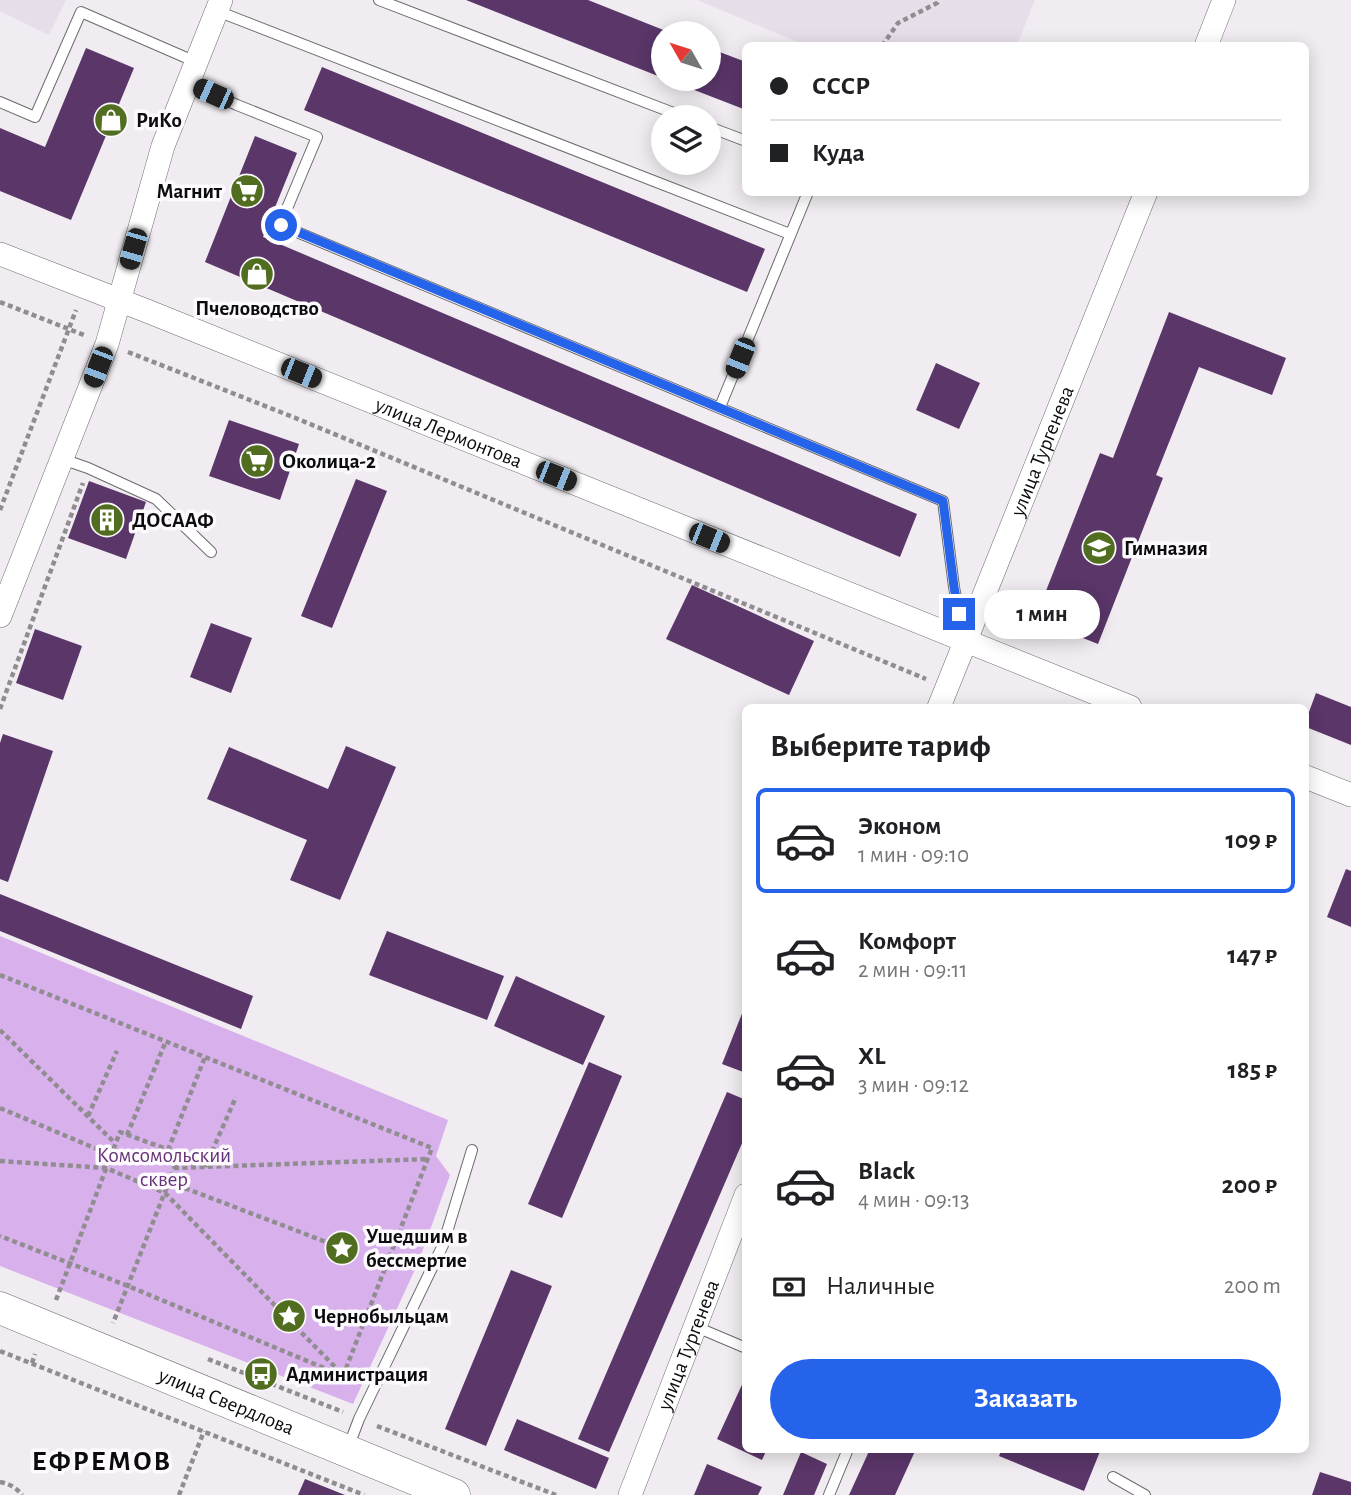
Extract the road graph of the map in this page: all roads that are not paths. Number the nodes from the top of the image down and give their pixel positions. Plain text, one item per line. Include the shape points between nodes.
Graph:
1 (379, 0) edge
2 (1224, 0) edge
3 (219, 6) edge
4 (1208, 42) edge
5 (192, 73) junction
6 (0, 102) edge
7 (653, 105) edge
8 (721, 132) edge
9 (742, 139) edge
10 (806, 196) edge
11 (1144, 196) edge
12 (790, 234) junction
13 (0, 254) edge
14 (118, 300) junction
15 (720, 407) junction
16 (62, 459) junction
17 (211, 552) dead end
18 (0, 616) edge
19 (965, 642) junction
20 (943, 697) edge
21 (1121, 704) edge
22 (1309, 778) edge
23 (1351, 795) edge
24 (472, 1150) dead end
25 (742, 1205) edge
26 (0, 1308) edge
27 (694, 1326) junction
28 (742, 1346) edge
29 (347, 1451) junction
30 (846, 1453) edge
31 (1113, 1477) dead end
32 (454, 1495) edge
33 (630, 1495) edge
34 (829, 1495) edge
35 (1145, 1495) edge

1 - 7 lane
2 - 4 street
3 - 5 street
3 - 12 lane
5 - 6 lane via 82,12 35,117
5 - 14 street via 163,146
5 - 15 lane via 237,105 317,137 281,225
8 - 9 lane
10 - 12 lane
11 - 19 street, улица Тургенева
12 - 15 lane
13 - 14 street, улица Лермонтова
14 - 16 street via 107,344
14 - 19 street, улица Лермонтова
15 - 19 lane via 943,501
16 - 17 lane via 156,499
16 - 18 street
19 - 20 street, улица Тургенева
19 - 21 street, улица Лермонтова
22 - 23 street
24 - 29 lane via 443,1245
25 - 27 street, улица Тургенева
26 - 29 main road, улица Свердлова via 51,1312
27 - 28 lane
27 - 33 street, улица Тургенева
29 - 32 main road, улица Свердлова
30 - 34 lane
31 - 35 lane

